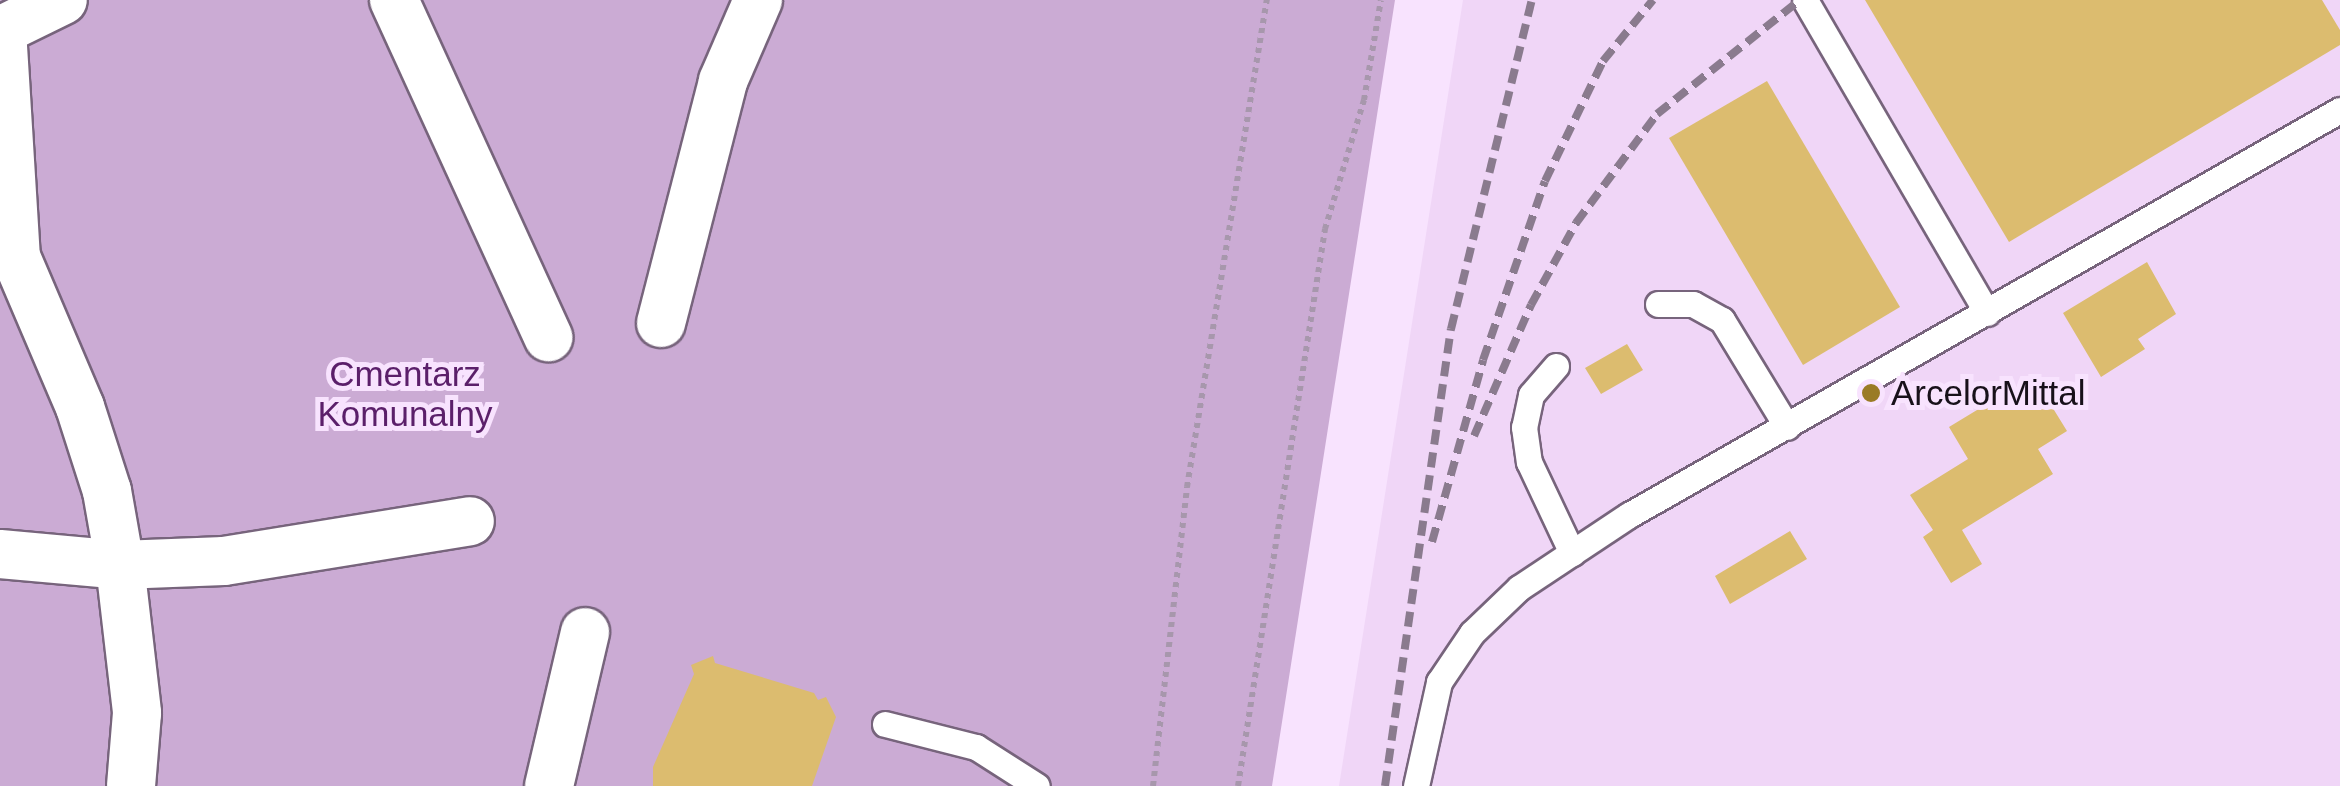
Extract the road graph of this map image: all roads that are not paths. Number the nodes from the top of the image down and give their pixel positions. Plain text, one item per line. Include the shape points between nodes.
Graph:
1 (63, 0) edge
2 (394, 0) edge
3 (758, 0) edge
4 (1805, 0) edge
5 (1, 30) edge
6 (2340, 110) edge
7 (1658, 304) dead end
8 (1987, 314) junction
9 (662, 324) dead end
10 (548, 337) dead end
11 (1556, 366) dead end
12 (1786, 427) junction
13 (470, 522) dead end
14 (1572, 552) junction
15 (0, 554) edge
16 (120, 565) junction
17 (584, 632) dead end
18 (885, 724) dead end
19 (131, 786) edge
20 (548, 786) edge
21 (1037, 786) edge
22 (1416, 786) edge

1 - 5 street
2 - 10 street
3 - 9 street via 724,81
4 - 8 lane
5 - 16 street via 16,257 80,407 108,491
6 - 8 lane
7 - 12 lane via 1693,304 1722,320
8 - 12 lane
11 - 14 lane via 1532,395 1524,427 1528,462
12 - 14 lane
13 - 16 street via 224,561
14 - 22 lane via 1519,588 1472,633 1439,682
15 - 16 street
16 - 19 street via 137,713
17 - 20 street
18 - 21 lane via 976,746

